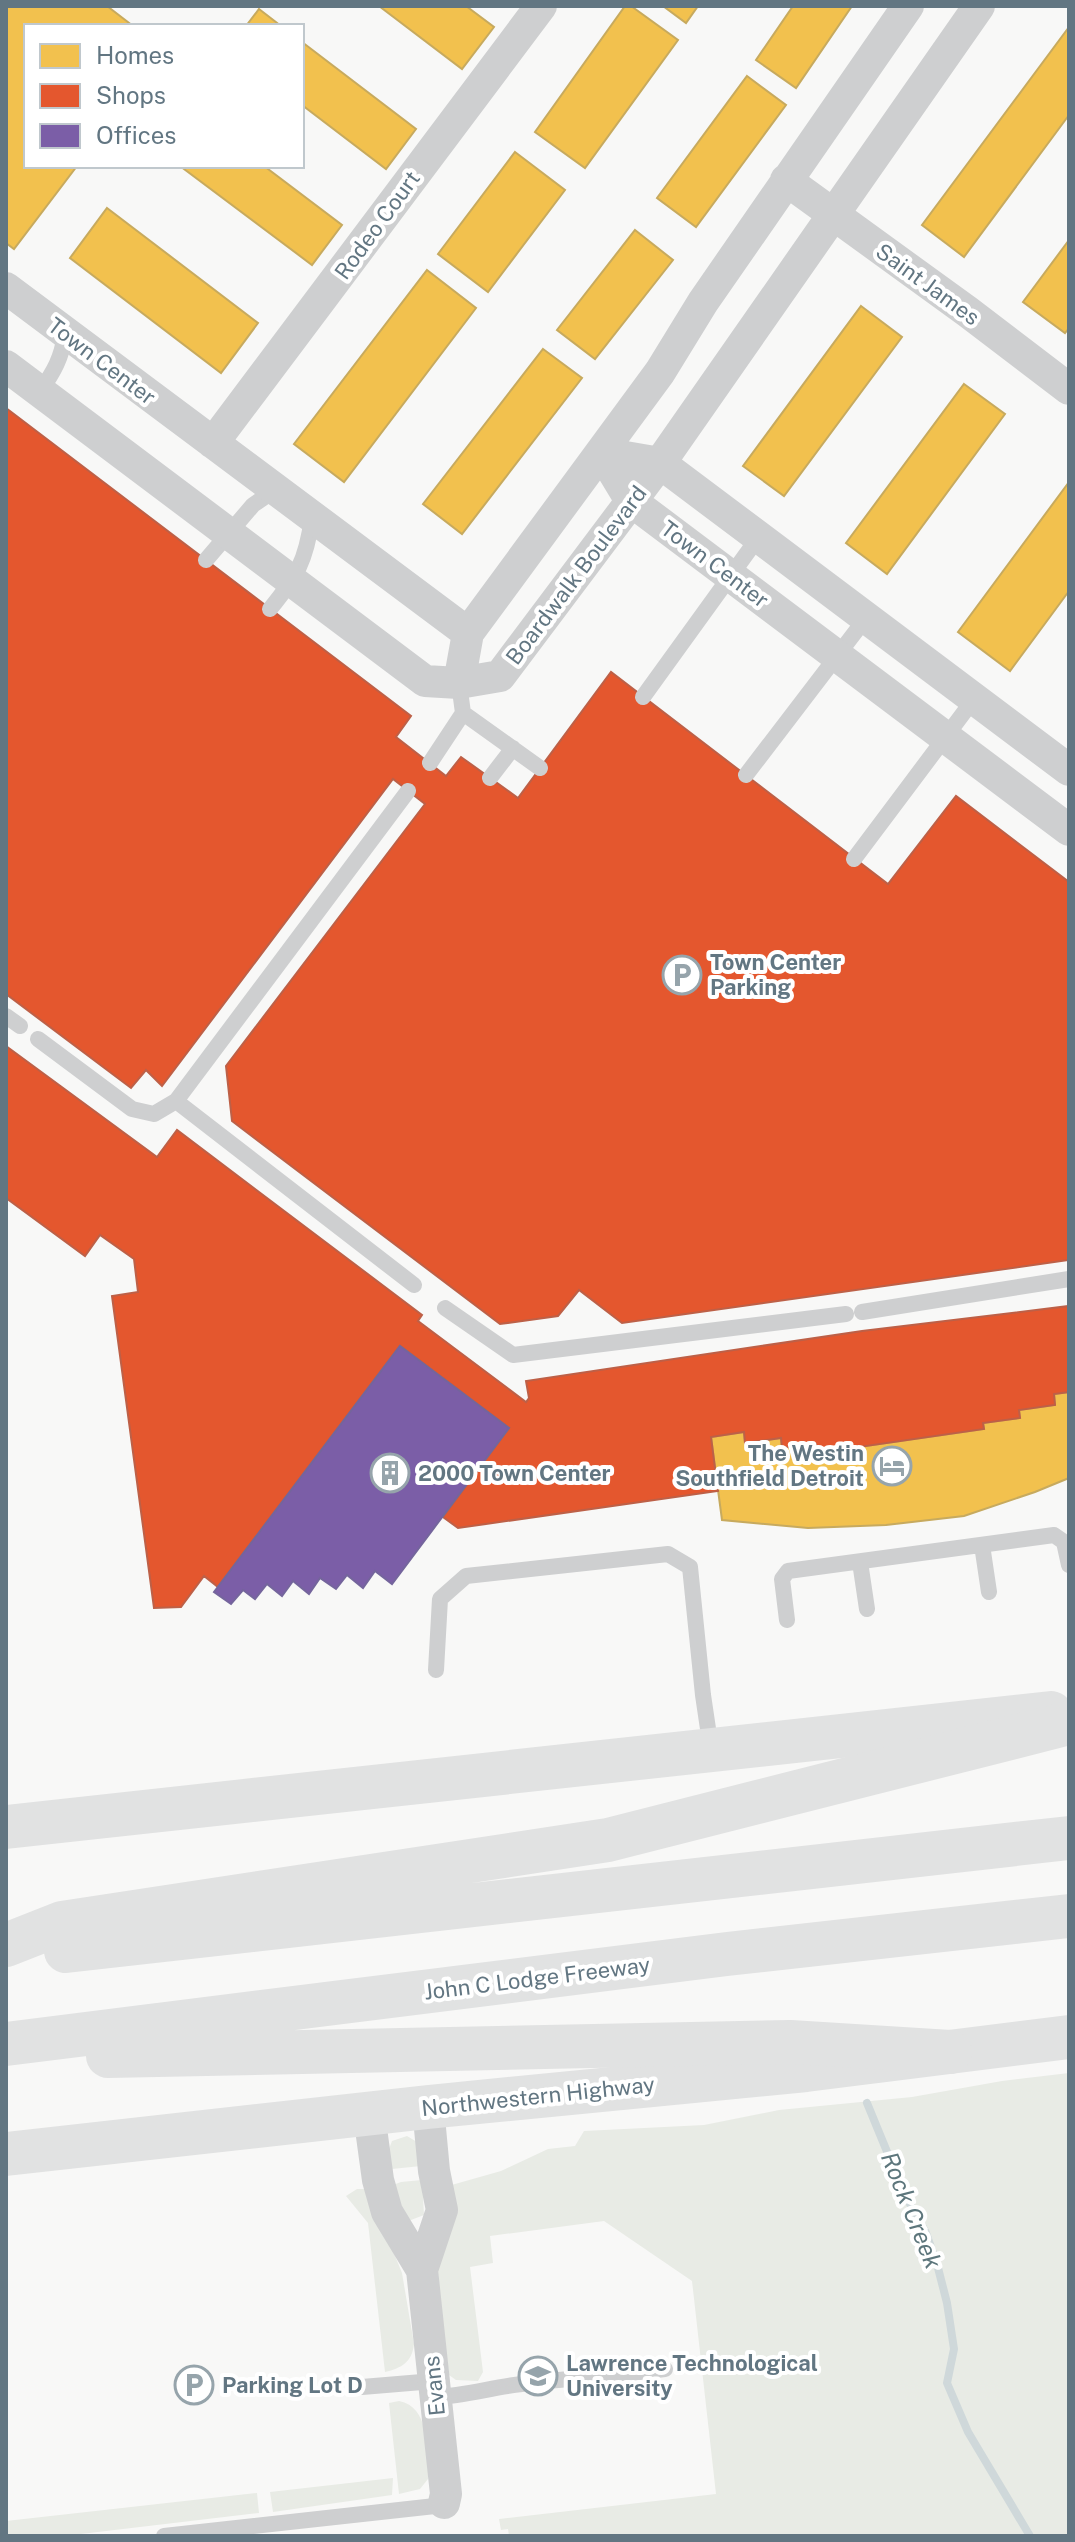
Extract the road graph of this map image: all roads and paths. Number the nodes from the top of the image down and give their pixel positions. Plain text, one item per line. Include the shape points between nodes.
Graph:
1 (541, 6) edge
2 (908, 6) edge
3 (979, 6) edge
4 (786, 180) junction
5 (833, 215) junction
6 (13, 301) edge
7 (65, 334) junction
8 (6, 366) edge
9 (1069, 389) edge
10 (40, 391) junction
11 (213, 443) junction
12 (602, 453) junction
13 (660, 463) junction
14 (275, 490) junction
15 (631, 501) junction
16 (312, 518) junction
17 (227, 533) junction
18 (758, 538) junction
19 (206, 560) dead end
20 (730, 576) junction
21 (292, 583) junction
22 (270, 609) dead end
23 (866, 618) junction
24 (468, 633) junction
25 (838, 655) junction
26 (643, 697) dead end
27 (461, 698) junction
28 (974, 699) junction
29 (945, 737) junction
30 (513, 748) junction
31 (430, 763) dead end
32 (540, 768) dead end
33 (1069, 770) edge
34 (746, 775) dead end
35 (490, 778) dead end
36 (408, 791) dead end
37 (1069, 830) edge
38 (854, 859) dead end
39 (6, 1016) edge
40 (20, 1026) dead end
41 (38, 1039) dead end
42 (176, 1101) junction
43 (1069, 1279) edge
44 (414, 1285) dead end
45 (445, 1308) dead end
46 (982, 1545) junction
47 (860, 1562) junction
48 (1069, 1565) edge
49 (989, 1592) dead end
50 (867, 1609) dead end
51 (787, 1620) dead end
52 (436, 1670) dead end
53 (1069, 1711) edge
54 (1069, 1723) edge
55 (712, 1751) junction
56 (6, 1827) edge
57 (1069, 1838) edge
58 (1069, 1916) edge
59 (6, 1945) edge
60 (6, 1958) edge
61 (1069, 2037) edge
62 (6, 2044) edge
63 (950, 2052) junction
64 (6, 2059) edge
65 (428, 2107) junction
66 (369, 2114) junction
67 (6, 2154) edge
68 (422, 2270) junction
69 (665, 2369) dead end
70 (362, 2387) dead end
71 (435, 2389) junction
72 (444, 2503) joint
73 (164, 2536) edge

1 - 11 street, Rodeo Court
2 - 4 street
3 - 5 street, Boardwalk Boulevard
4 - 5 street, Saint James
4 - 12 street
5 - 9 street, Saint James
5 - 13 street, Boardwalk Boulevard
6 - 7 street, Town Center
7 - 10 lane via 59,361
7 - 11 street, Town Center
8 - 10 street
10 - 17 street
11 - 14 street, Town Center
12 - 13 street
12 - 15 street, Town Center
12 - 24 street
13 - 15 street, Boardwalk Boulevard
13 - 18 street
14 - 16 street, Town Center
14 - 17 lane
15 - 20 street, Town Center
15 - 27 street, Boardwalk Boulevard via 500,676
16 - 21 lane via 307,554
16 - 24 street, Town Center
17 - 19 lane
17 - 21 street
18 - 20 lane
18 - 23 street
20 - 25 street, Town Center
20 - 26 lane
21 - 22 lane
21 - 27 street via 425,681
23 - 25 lane
23 - 28 street
24 - 27 street
25 - 29 street, Town Center
25 - 34 lane
27 - 30 lane
27 - 31 lane
28 - 29 lane
28 - 33 street
29 - 37 street, Town Center
29 - 38 lane
30 - 32 lane
30 - 35 lane
36 - 42 lane
39 - 40 lane
41 - 42 lane via 132,1109 154,1114
42 - 44 lane
43 - 45 lane via 854,1313 513,1355
46 - 47 lane
46 - 48 lane via 1054,1535 1064,1542
46 - 49 lane
47 - 50 lane
47 - 51 lane via 788,1571 782,1579
52 - 55 lane via 440,1599 466,1576 668,1554 690,1567
53 - 55 main road
54 - 59 main road via 608,1840 62,1923
55 - 56 main road
57 - 60 main road
58 - 62 main road, John C Lodge Freeway
61 - 63 main road, Northwestern Highway
63 - 64 main road via 790,2042
63 - 65 main road, Northwestern Highway
65 - 66 main road, Northwestern Highway
65 - 68 street, Evans via 442,2210
66 - 67 main road, Northwestern Highway
66 - 68 street, Evans via 387,2212
68 - 71 street, Evans
69 - 71 lane via 519,2384 463,2396
70 - 71 lane
71 - 72 street, Evans
72 - 73 lane

